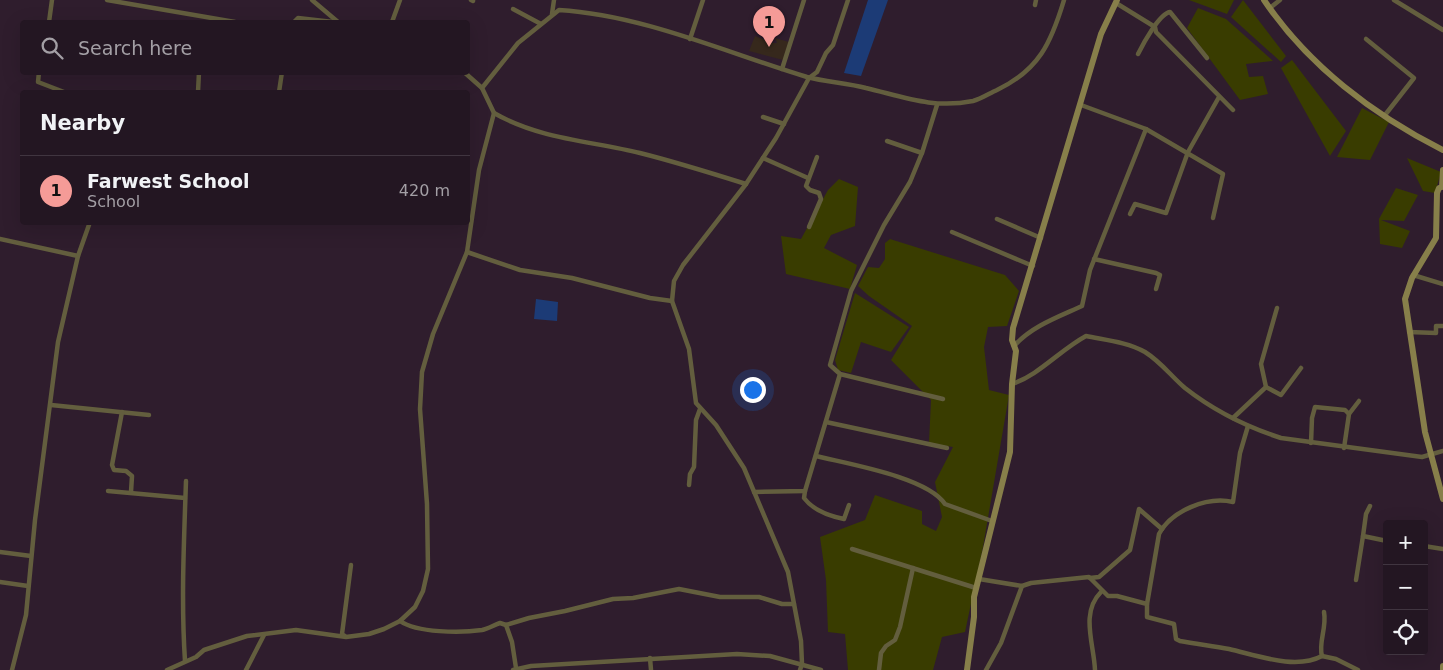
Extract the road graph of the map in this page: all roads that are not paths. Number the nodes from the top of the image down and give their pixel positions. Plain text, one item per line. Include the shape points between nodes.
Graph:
1 (52, 0) edge
2 (107, 0) edge
3 (312, 0) edge
4 (400, 0) edge
5 (554, 0) edge
6 (704, 0) edge
7 (804, 0) edge
8 (848, 0) edge
9 (1064, 0) edge
10 (1264, 0) edge
11 (1280, 0) edge
12 (1394, 0) edge
13 (1116, 1) edge
14 (1270, 8) junction
15 (513, 9) dead end
16 (552, 14) junction
17 (49, 20) edge
18 (223, 20) edge
19 (296, 20) edge
20 (316, 20) edge
21 (336, 20) edge
22 (393, 20) edge
23 (541, 24) junction
24 (1155, 27) junction
25 (1443, 30) edge
26 (690, 39) junction
27 (1366, 39) dead end
28 (1138, 54) dead end
29 (1207, 58) dead end
30 (782, 69) junction
31 (39, 75) edge
32 (200, 75) edge
33 (282, 75) edge
34 (467, 75) edge
35 (809, 78) junction
36 (482, 88) junction
37 (59, 90) edge
38 (198, 90) edge
39 (279, 90) edge
40 (1219, 97) junction
41 (937, 105) junction
42 (1082, 105) junction
43 (1233, 110) dead end
44 (494, 113) junction
45 (1385, 115) junction
46 (763, 117) dead end
47 (784, 124) junction
48 (1146, 129) junction
49 (887, 141) dead end
50 (1443, 150) edge
51 (1188, 152) junction
52 (922, 153) junction
53 (818, 156) dead end
54 (763, 158) junction
55 (1443, 170) edge
56 (808, 178) junction
57 (746, 184) junction
58 (1443, 187) edge
59 (1130, 214) dead end
60 (1213, 218) dead end
61 (997, 219) dead end
62 (89, 225) edge
63 (809, 227) dead end
64 (952, 232) dead end
65 (1041, 238) junction
66 (0, 239) edge
67 (467, 252) junction
68 (78, 256) junction
69 (1094, 259) junction
70 (1033, 266) junction
71 (1413, 275) junction
72 (1443, 284) edge
73 (1156, 289) dead end
74 (672, 301) junction
75 (1277, 308) dead end
76 (1443, 326) edge
77 (1409, 332) junction
78 (1014, 346) junction
79 (1301, 368) dead end
80 (840, 374) junction
81 (1012, 384) junction
82 (1266, 387) junction
83 (943, 399) dead end
84 (1359, 401) dead end
85 (51, 405) junction
86 (700, 409) junction
87 (122, 412) junction
88 (1349, 414) junction
89 (149, 415) dead end
90 (1233, 418) junction
91 (826, 422) junction
92 (1248, 426) junction
93 (1311, 443) junction
94 (947, 448) dead end
95 (1344, 448) junction
96 (1443, 451) edge
97 (1430, 454) junction
98 (816, 456) junction
99 (186, 481) dead end
100 (689, 485) dead end
101 (108, 491) dead end
102 (805, 491) junction
103 (130, 492) junction
104 (754, 492) junction
105 (185, 498) junction
106 (1443, 499) edge
107 (849, 505) dead end
108 (1370, 506) dead end
109 (992, 520) junction
110 (1162, 529) junction
111 (1362, 536) junction
112 (1383, 540) edge
113 (1428, 547) edge
114 (1443, 549) edge
115 (852, 550) dead end
116 (0, 552) edge
117 (31, 556) junction
118 (352, 565) dead end
119 (912, 568) junction
120 (1089, 578) junction
121 (979, 579) junction
122 (1356, 580) dead end
123 (0, 582) edge
124 (28, 586) junction
125 (1022, 586) junction
126 (976, 588) junction
127 (1101, 592) junction
128 (794, 604) junction
129 (1147, 604) junction
130 (1324, 612) dead end
131 (400, 621) junction
132 (506, 625) junction
133 (264, 635) junction
134 (346, 637) junction
135 (1322, 656) junction
136 (650, 658) junction
137 (185, 661) junction
138 (802, 664) junction
139 (1292, 668) dead end
140 (514, 669) edge
141 (1299, 669) edge
142 (12, 670) edge
143 (167, 670) edge
144 (246, 670) edge
145 (652, 670) edge
146 (800, 670) edge
147 (822, 670) edge
148 (878, 670) edge
149 (967, 670) edge
150 (986, 670) edge
151 (1095, 670) edge
152 (1358, 670) edge

1 - 17 street
2 - 18 street
3 - 21 street
4 - 22 street
5 - 16 street
6 - 26 street
7 - 30 street
8 - 35 street via 833,45 817,72
9 - 41 street via 1043,52 1017,80 974,100
10 - 14 street
11 - 14 street
12 - 25 street
13 - 24 street
13 - 42 street via 1101,34
14 - 45 street via 1290,36 1334,80
15 - 23 street
16 - 23 street
16 - 26 street via 560,10 574,11 654,27
19 - 20 street
23 - 36 street via 518,43
24 - 28 street
24 - 29 street via 1165,13 1172,13
24 - 40 street via 1156,32
26 - 30 street
27 - 45 street via 1414,78
30 - 35 street
31 - 37 street via 38,82
32 - 38 street
33 - 39 street
34 - 36 street
35 - 41 street via 865,87
35 - 47 street
36 - 44 street
40 - 43 street
40 - 51 street
41 - 52 street
42 - 48 street
42 - 65 street
44 - 57 street via 511,123 574,142 639,153
44 - 67 street via 480,170
45 - 50 street via 1414,136
46 - 47 street
47 - 54 street
48 - 51 street
48 - 69 street
49 - 52 street
51 - 59 street via 1166,213 1134,204
51 - 60 street via 1223,174
52 - 80 street via 910,182 851,291 830,365
53 - 56 street
54 - 56 street
54 - 57 street
55 - 58 street
56 - 63 street via 807,187 819,193 821,199
57 - 74 street via 683,264 674,281
58 - 71 street via 1439,188 1438,194 1436,238
61 - 65 street
62 - 68 street
64 - 70 street
65 - 70 street
66 - 68 street
67 - 74 street via 520,270 572,278
67 - 131 street via 433,334 422,372 420,409 428,569 415,607
68 - 85 street via 58,342
69 - 73 street via 1156,273 1160,275
69 - 78 street via 1082,306 1037,327
70 - 78 street via 1013,328
71 - 72 street
71 - 77 street via 1405,299
74 - 86 street via 689,348 696,403
75 - 82 street via 1261,364
76 - 77 street via 1436,326 1436,333
77 - 97 street
78 - 81 street
79 - 82 street via 1281,395
80 - 83 street
80 - 91 street
81 - 90 street via 1024,380 1086,336 1132,346 1144,352 1159,361 1188,390
81 - 109 street via 1010,452
82 - 90 street
84 - 88 street
85 - 87 street
85 - 117 street
86 - 100 street
86 - 104 street via 708,414 733,450
87 - 89 street
87 - 103 street via 112,465 114,470 126,471 132,476
88 - 93 street via 1346,410 1315,407
88 - 95 street
90 - 92 street
91 - 94 street
91 - 98 street
92 - 93 street via 1280,438
92 - 110 street via 1232,502 1225,500 1198,505 1168,520
93 - 95 street
95 - 97 street via 1422,457
96 - 97 street
97 - 106 street
98 - 102 street
98 - 109 street via 918,483 945,504
99 - 105 street
101 - 103 street
102 - 104 street
102 - 107 street via 804,498 811,507 834,517 844,519
103 - 105 street
104 - 128 street via 788,572
105 - 137 street via 182,557
108 - 111 street
109 - 121 street
110 - 120 street via 1139,509 1130,550 1099,577
110 - 129 street
111 - 112 street
111 - 122 street
113 - 114 street
115 - 119 street
116 - 117 street
117 - 124 street
118 - 134 street via 342,634
119 - 126 street
119 - 148 street via 900,627 895,640 881,653
120 - 125 street
120 - 127 street
121 - 125 street
121 - 126 street
123 - 124 street
124 - 142 street via 26,616
125 - 150 street via 1001,643
126 - 149 street
127 - 129 street
127 - 151 street via 1093,600 1089,623
128 - 132 street via 679,589 613,599
128 - 138 street
129 - 139 street via 1146,617 1174,624 1176,639 1180,641 1230,650
130 - 135 street via 1326,624 1320,647
131 - 132 street via 408,627 430,630 481,630 500,623
131 - 134 street via 384,630
132 - 140 street via 512,642
133 - 134 street via 296,630
133 - 137 street via 225,642
133 - 144 street
135 - 141 street via 1314,665
135 - 152 street
136 - 138 street via 737,654 770,656
136 - 140 street
136 - 145 street
137 - 143 street
138 - 146 street
138 - 147 street

